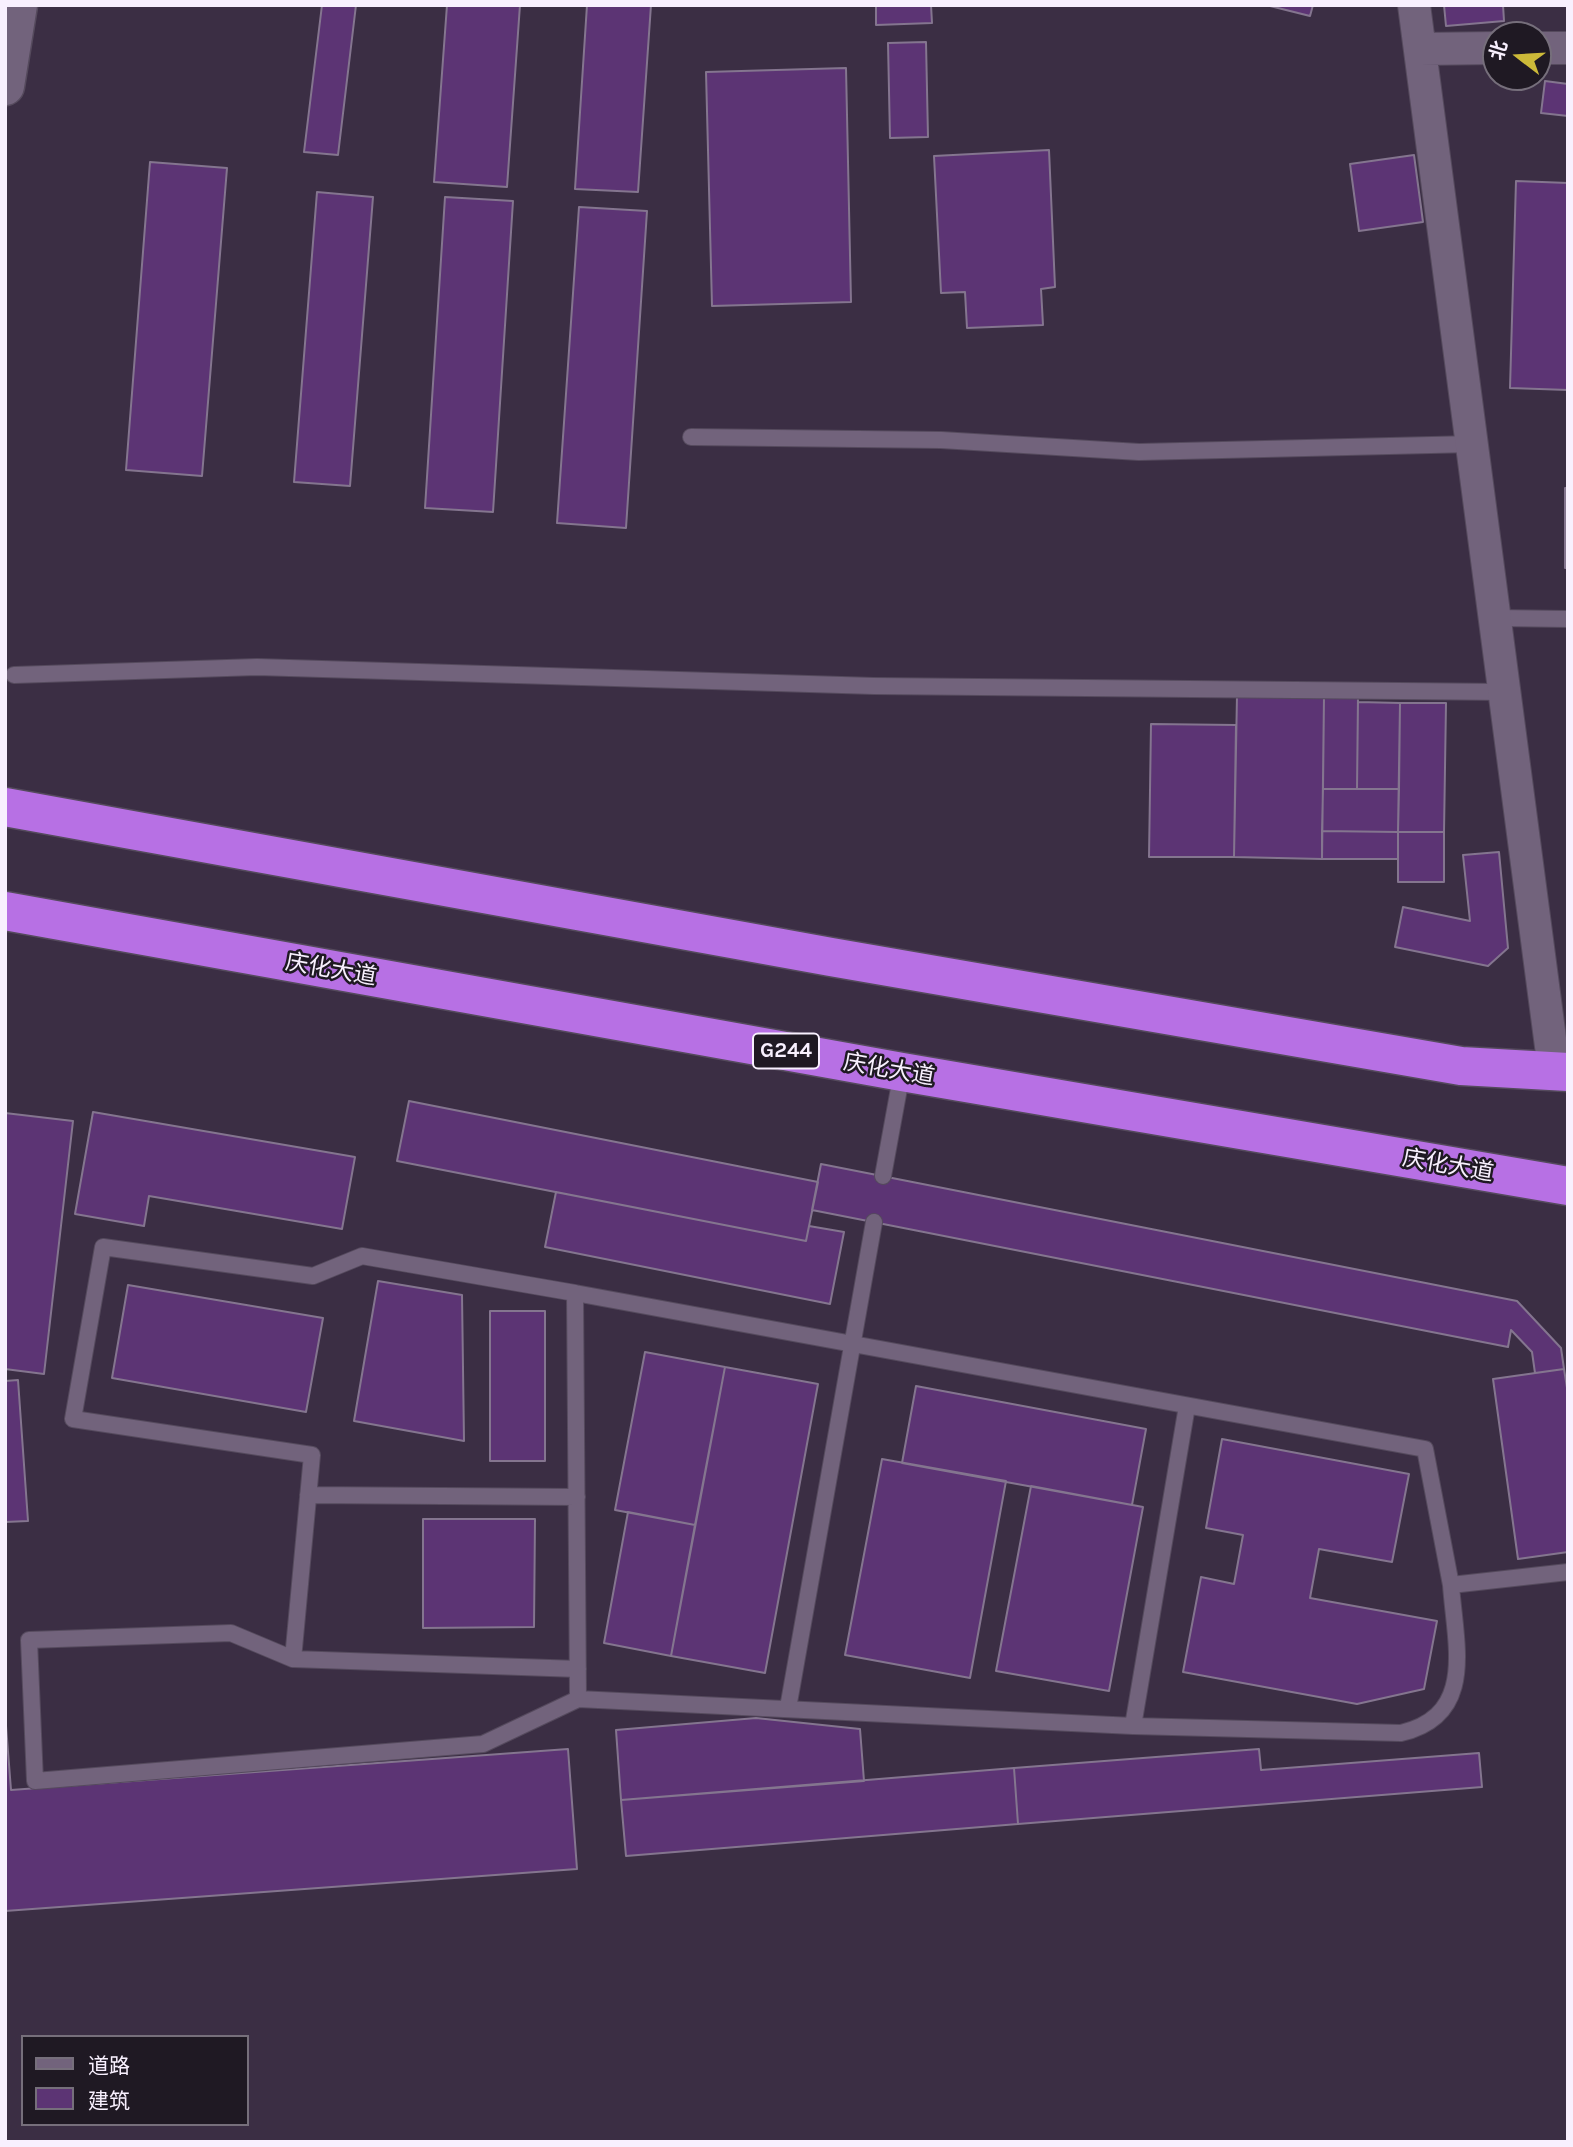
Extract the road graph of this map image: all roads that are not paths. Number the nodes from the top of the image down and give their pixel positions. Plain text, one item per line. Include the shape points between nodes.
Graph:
1 (18, 5) edge
2 (1414, 5) edge
3 (1482, 48) edge
4 (1420, 49) junction
5 (5, 86) edge
6 (691, 437) dead end
7 (1473, 444) junction
8 (1496, 618) junction
9 (1568, 619) edge
10 (14, 675) dead end
11 (1506, 692) junction
12 (5, 807) edge
13 (5, 911) edge
14 (1561, 1070) edge
15 (902, 1072) junction
16 (883, 1177) dead end
17 (1568, 1186) edge
18 (874, 1222) dead end
19 (575, 1293) junction
20 (853, 1346) junction
21 (1188, 1406) junction
22 (308, 1494) junction
23 (577, 1497) junction
24 (1568, 1572) edge
25 (1451, 1585) junction
26 (293, 1659) junction
27 (578, 1669) junction
28 (578, 1699) junction
29 (788, 1708) junction
30 (1133, 1726) junction

1 - 5 street
2 - 4 street
3 - 4 street
4 - 7 street
6 - 7 lane via 941,440 1139,452
7 - 8 street
8 - 9 lane
8 - 11 street
10 - 11 lane via 257,667 874,686
11 - 14 street
12 - 14 highway via 1461,1066
13 - 15 highway, 庆化大道 / G244
15 - 16 lane
15 - 17 highway, 庆化大道 / G244
18 - 20 lane
19 - 20 lane
19 - 22 lane via 362,1256 313,1276 103,1247 73,1419 312,1455
19 - 23 lane
20 - 21 lane
20 - 29 lane
21 - 25 lane via 1425,1449
21 - 30 lane
22 - 23 lane
22 - 26 lane
23 - 27 lane
24 - 25 lane
25 - 30 lane via 1457,1684 1450,1702 1421,1729 1401,1733
26 - 27 lane
26 - 28 lane via 231,1633 29,1640 35,1781 483,1744
27 - 28 lane
28 - 29 lane
29 - 30 lane

